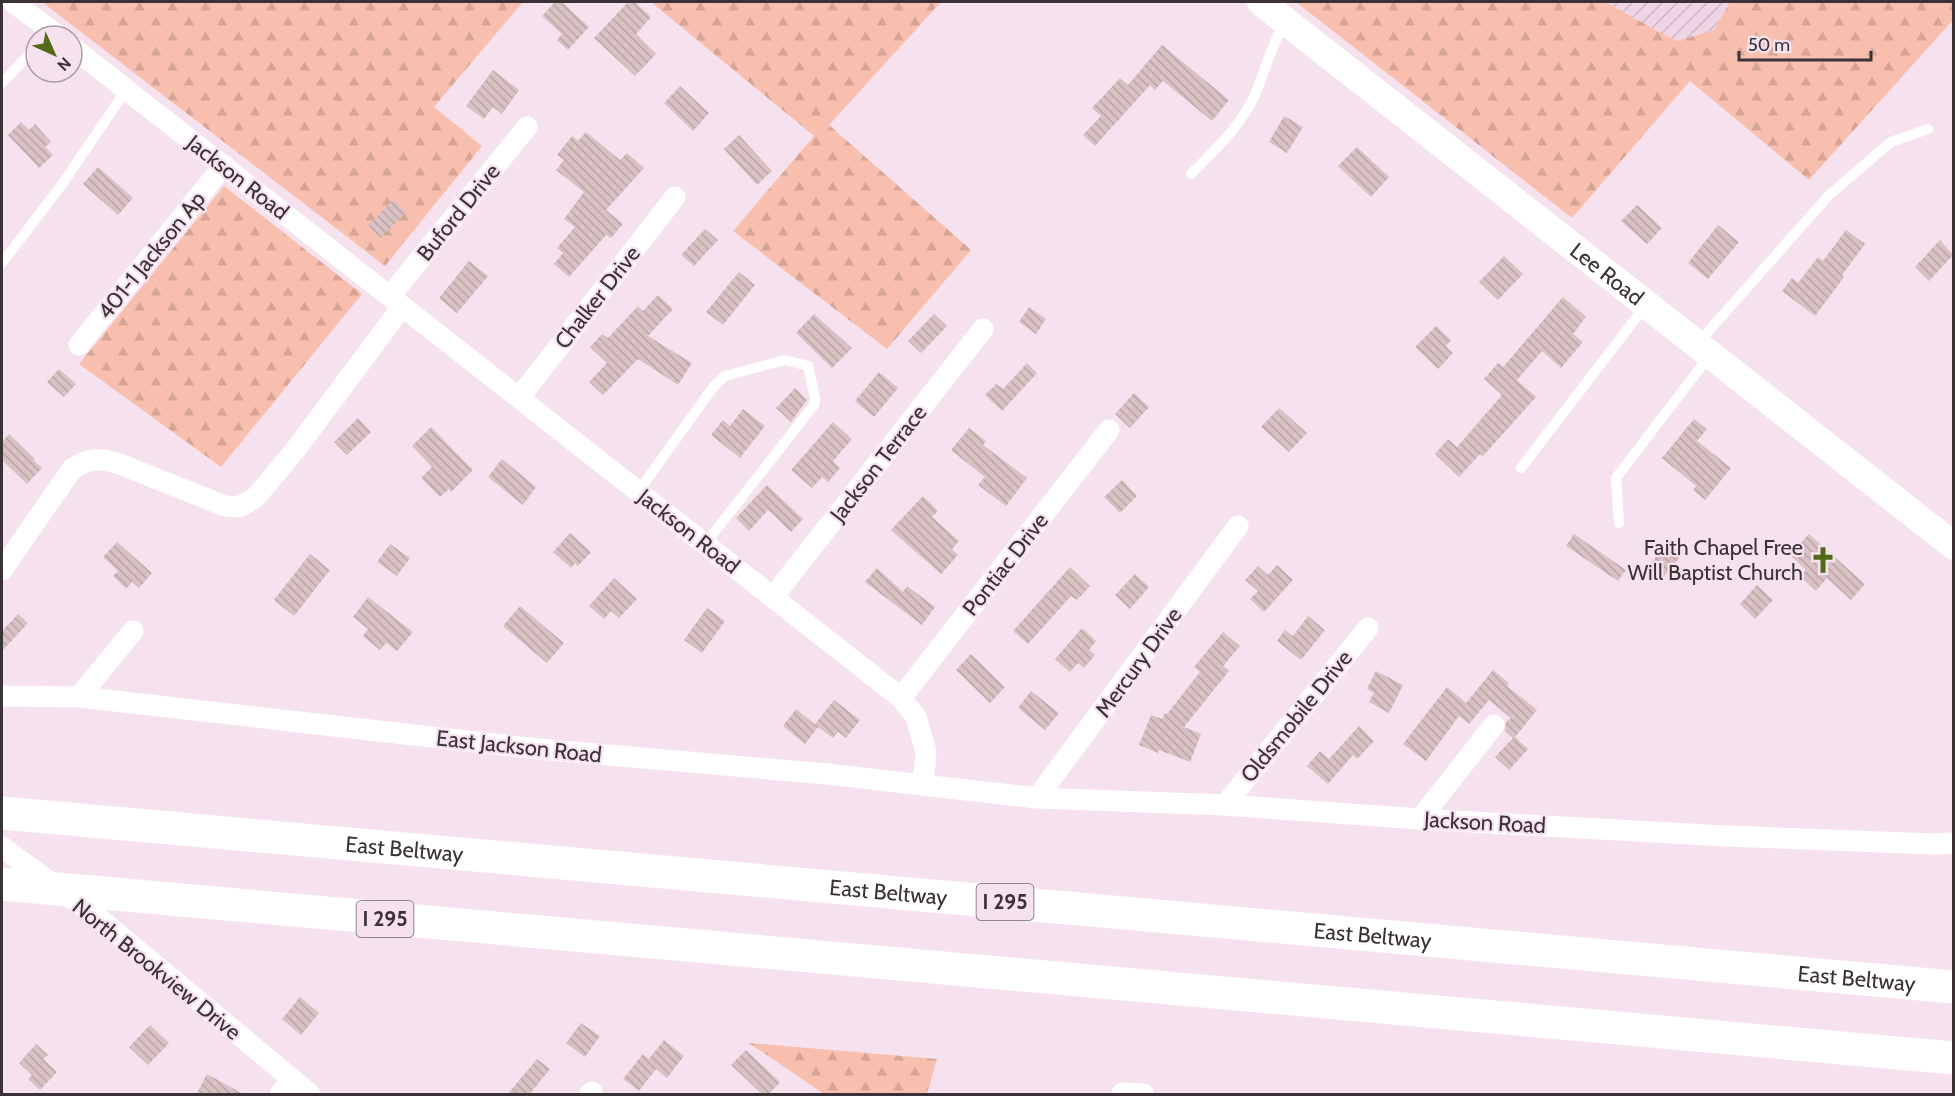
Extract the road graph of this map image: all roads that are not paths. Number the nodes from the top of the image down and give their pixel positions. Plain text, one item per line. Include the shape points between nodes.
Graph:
1 (13, 2) edge
2 (1261, 2) edge
3 (1285, 21) junction
4 (40, 24) edge
5 (84, 57) edge
6 (24, 59) edge
7 (2, 83) edge
8 (126, 90) junction
9 (527, 127) dead end
10 (1928, 129) dead end
11 (224, 165) junction
12 (1191, 174) dead end
13 (675, 197) dead end
14 (2, 263) edge
15 (396, 302) junction
16 (1647, 305) junction
17 (983, 329) dead end
18 (79, 345) dead end
19 (1703, 350) junction
20 (519, 398) junction
21 (1109, 430) dead end
22 (1521, 468) dead end
23 (638, 492) junction
24 (1618, 523) dead end
25 (1238, 526) dead end
26 (705, 544) junction
27 (1953, 546) edge
28 (2, 570) edge
29 (773, 597) junction
30 (1368, 628) dead end
31 (133, 631) dead end
32 (2, 696) edge
33 (79, 697) junction
34 (901, 698) junction
35 (1494, 725) dead end
36 (923, 785) junction
37 (1037, 798) junction
38 (1225, 805) junction
39 (2, 813) edge
40 (1420, 819) junction
41 (1944, 844) edge
42 (2, 846) edge
43 (2, 884) edge
44 (1953, 987) edge
45 (1953, 1059) edge
46 (286, 1087) edge
47 (1122, 1093) dead end
48 (310, 1095) edge
49 (1144, 1095) edge

1 - 4 street
2 - 3 street, Lee Road
3 - 12 lane via 1243,116
3 - 16 street, Lee Road
5 - 8 street, Jackson Road
6 - 7 lane
8 - 11 street, Jackson Road
8 - 14 lane
9 - 15 street, Buford Drive
10 - 19 lane via 1891,142 1829,195
11 - 15 street, Jackson Road
11 - 18 street, 401-1 Jackson Ap
13 - 20 street, Chalker Drive
15 - 20 street, Jackson Road
15 - 28 street via 296,449 255,498 239,507 225,506 117,463 87,460 72,470
16 - 19 street, Lee Road
16 - 22 lane
17 - 29 street, Jackson Terrace
19 - 24 lane via 1616,478
19 - 27 street, Lee Road
20 - 23 street, Jackson Road
21 - 34 street, Pontiac Drive
23 - 26 street, Jackson Road
23 - 26 lane via 725,376 785,360 808,366 814,405
25 - 37 street, Mercury Drive
26 - 29 street, Jackson Road
29 - 34 street, Jackson Road
30 - 38 street, Oldsmobile Drive
31 - 33 street
32 - 33 street, East Jackson Road
33 - 36 street, East Jackson Road via 538,749
34 - 36 street, Jackson Road via 916,717 926,752
35 - 40 street
36 - 37 street, East Jackson Road
37 - 38 street, Jackson Road
38 - 40 street, Jackson Road
39 - 44 highway, East Beltway / I 295
40 - 41 street, Jackson Road
42 - 46 street, North Brookview Drive via 100,919
43 - 45 highway, I 295
46 - 48 street, North Brookview Drive
47 - 49 street

